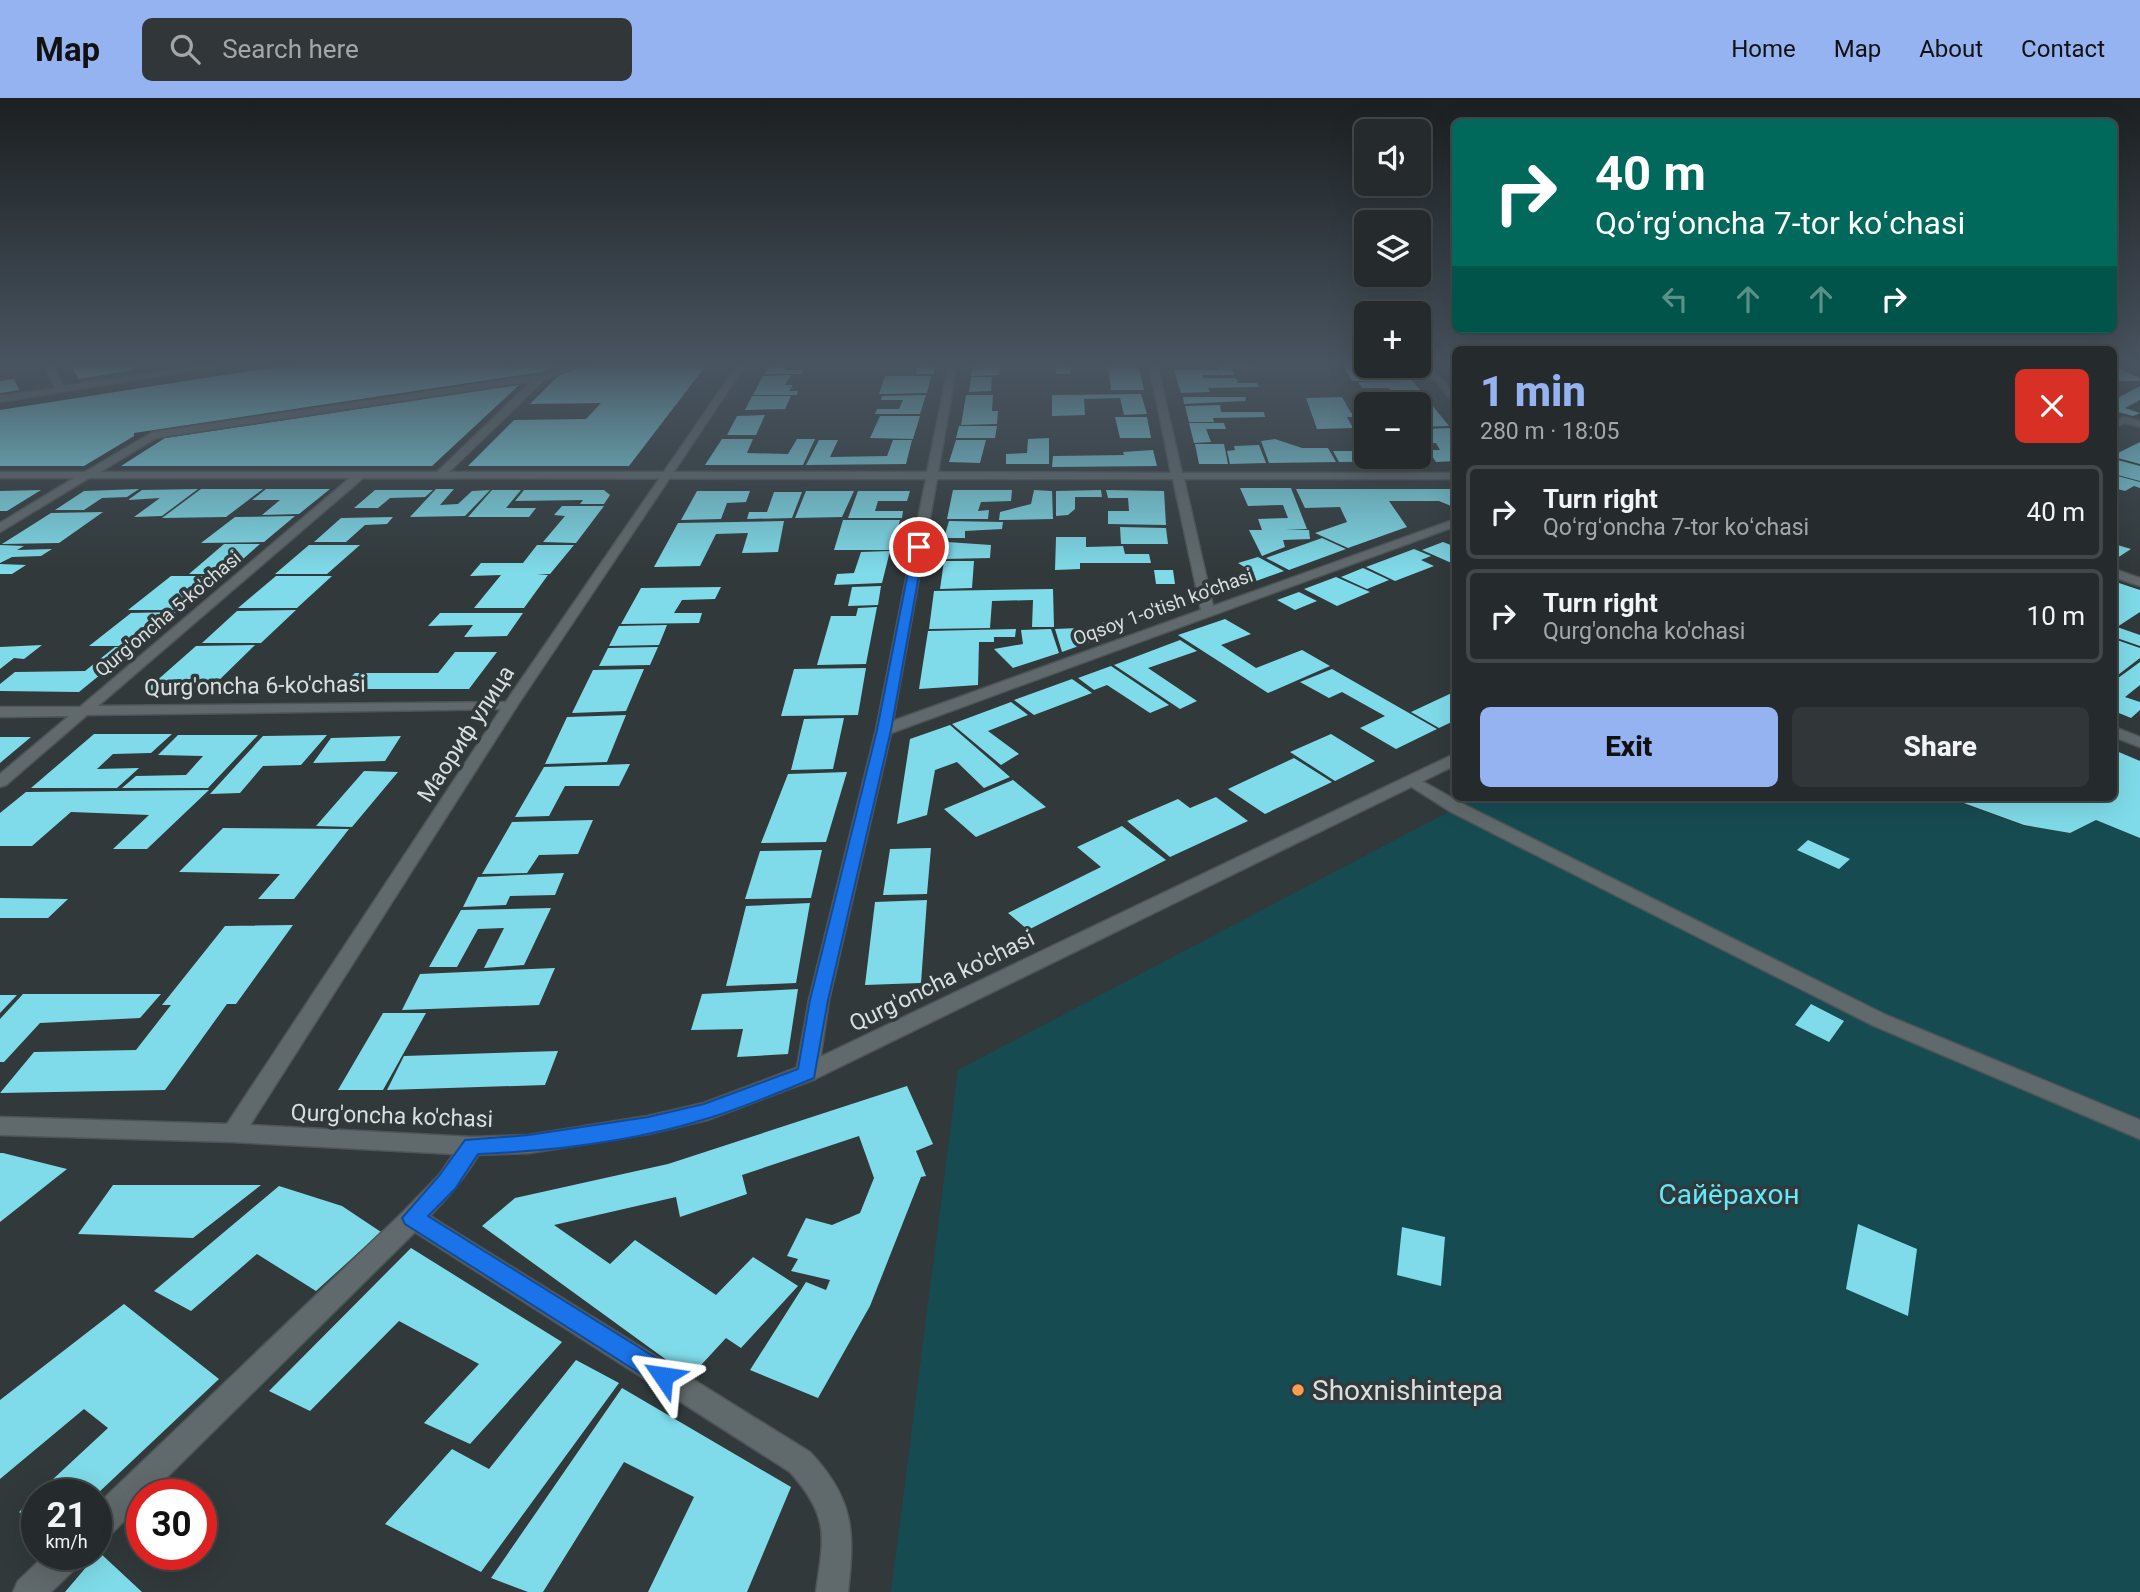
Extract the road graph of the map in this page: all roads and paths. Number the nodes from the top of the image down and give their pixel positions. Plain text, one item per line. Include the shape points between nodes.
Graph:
1 (162, 434) edge
2 (483, 434) edge
3 (694, 434) edge
4 (940, 434) edge
5 (1168, 434) edge
6 (89, 474) junction
7 (667, 474) junction
8 (932, 474) junction
9 (1176, 474) junction
10 (0, 475) edge
11 (361, 475) junction
12 (440, 475) junction
13 (1452, 475) edge
14 (1452, 523) edge
15 (0, 528) edge
16 (2117, 574) edge
17 (2140, 582) edge
18 (1207, 610) junction
19 (510, 706) junction
20 (84, 711) junction
21 (0, 712) edge
22 (884, 730) junction
23 (2117, 733) edge
24 (2140, 742) edge
25 (1452, 761) edge
26 (1413, 780) junction
27 (0, 782) edge
28 (807, 1073) junction
29 (0, 1126) edge
30 (2140, 1130) edge
31 (233, 1133) junction
32 (472, 1146) junction
33 (413, 1218) junction
34 (112, 1511) edge
35 (52, 1570) edge
36 (29, 1592) edge
37 (831, 1592) edge

1 - 6 street
2 - 12 street
3 - 7 street, Маориф улица
4 - 8 street
5 - 9 street
6 - 10 street
6 - 11 street
6 - 15 street
7 - 8 street
7 - 12 street
7 - 19 street, Маориф улица
8 - 9 street
8 - 22 street
9 - 13 street
9 - 18 street
11 - 12 street
11 - 20 street, Qurg'oncha 5-ko'chasi
14 - 18 street, Oqsoy 1-o'tish ko'chasi
16 - 17 street
18 - 22 street, Oqsoy 1-o'tish ko'chasi
19 - 20 street, Qurg'oncha 6-ko'chasi
19 - 31 street, Маориф улица
20 - 21 street, Qurg'oncha 6-ko'chasi
20 - 27 street, Qurg'oncha 5-ko'chasi
22 - 28 street via 819,1000
23 - 24 street
25 - 26 street, Qurg'oncha ko'chasi
26 - 28 street, Qurg'oncha ko'chasi
26 - 30 street via 1457,807 1879,1020
28 - 32 street, Qurg'oncha ko'chasi via 707,1111 648,1125 529,1144
29 - 31 street, Qurg'oncha ko'chasi
31 - 32 street, Qurg'oncha ko'chasi
32 - 33 street
33 - 34 street
33 - 37 street via 800,1462 821,1483 836,1511 838,1544
35 - 36 street

